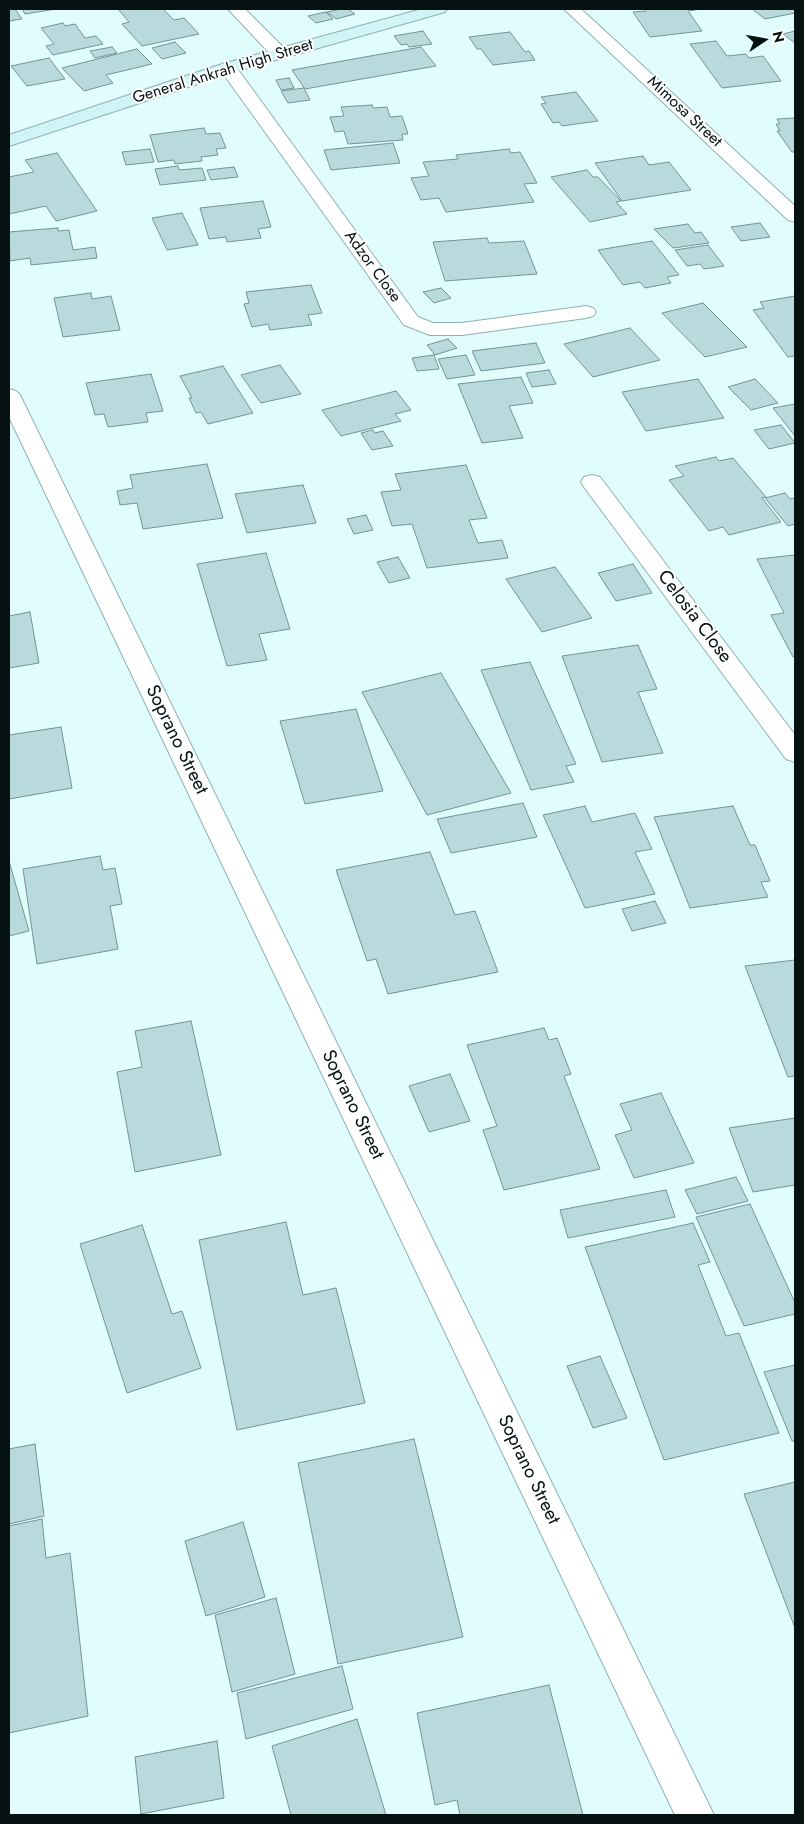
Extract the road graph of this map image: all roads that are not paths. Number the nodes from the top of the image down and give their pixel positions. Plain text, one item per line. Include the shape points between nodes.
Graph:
1 (236, 9) edge
2 (439, 9) edge
3 (572, 9) edge
4 (279, 53) junction
5 (228, 68) junction
6 (9, 141) edge
7 (795, 216) edge
8 (586, 312) dead end
9 (9, 395) edge
10 (592, 482) dead end
11 (795, 753) edge
12 (695, 1815) edge

1 - 4 street
2 - 4 main road, General Ankrah High Street
3 - 7 street, Mimosa Street
4 - 5 main road, General Ankrah High Street
5 - 6 main road, General Ankrah High Street
5 - 8 street, Adzor Close via 411,321 430,329 462,329
9 - 12 street, Soprano Street
10 - 11 street, Celosia Close

